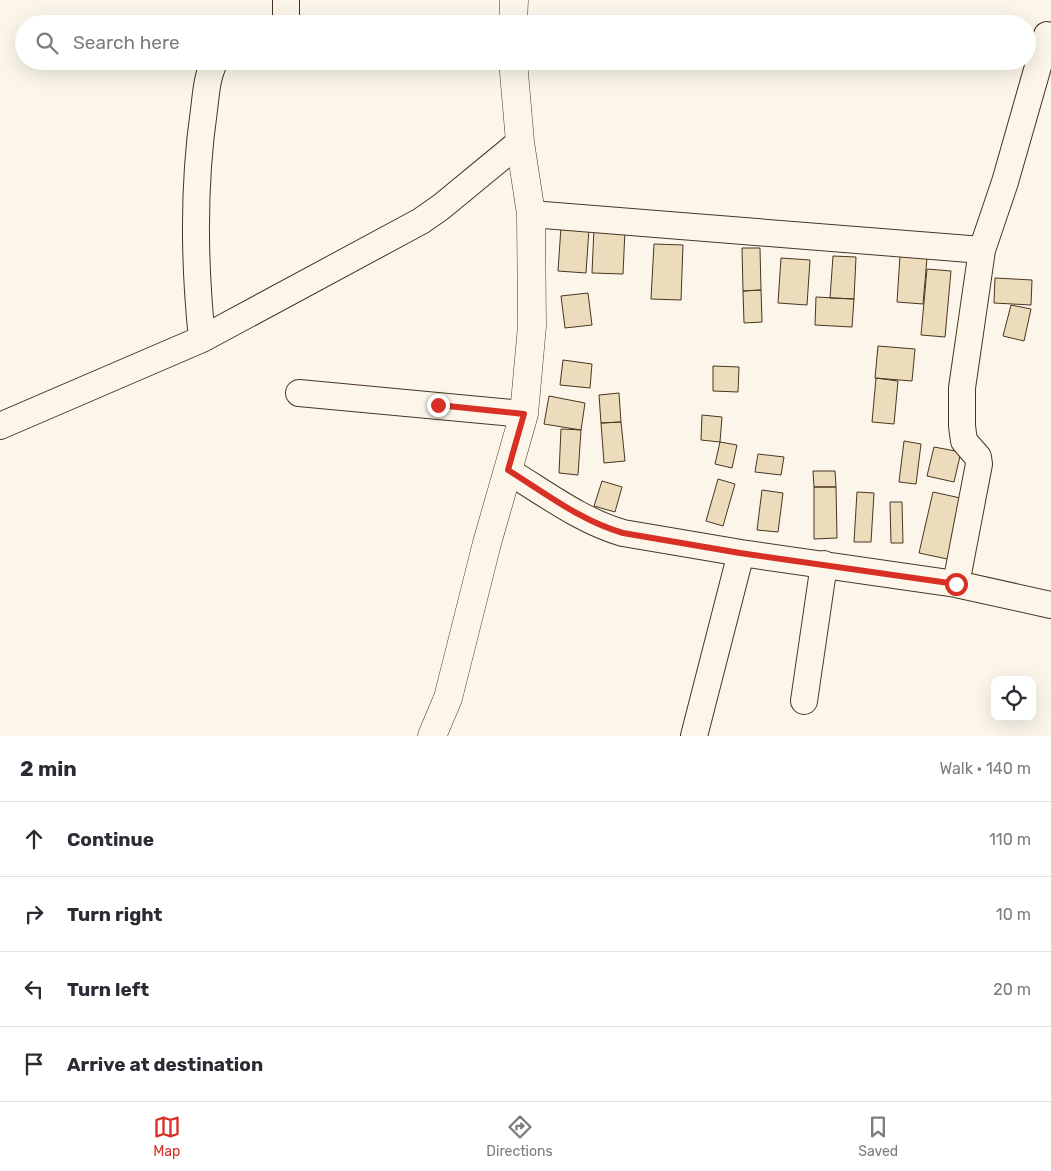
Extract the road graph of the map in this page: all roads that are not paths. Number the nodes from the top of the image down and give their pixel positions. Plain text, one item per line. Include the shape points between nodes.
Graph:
1 (286, 0) edge
2 (514, 0) edge
3 (286, 15) edge
4 (513, 15) edge
5 (1042, 36) edge
6 (1036, 60) edge
7 (212, 70) edge
8 (514, 70) edge
9 (1033, 70) edge
10 (520, 142) junction
11 (532, 214) junction
12 (982, 250) junction
13 (202, 339) junction
14 (299, 393) dead end
15 (524, 414) junction
16 (0, 426) edge
17 (508, 470) junction
18 (740, 553) junction
19 (824, 564) junction
20 (956, 584) junction
21 (1051, 604) edge
22 (804, 701) dead end
23 (432, 736) edge
24 (694, 736) edge

1 - 3 street
2 - 4 street
5 - 6 street
7 - 13 street via 196,180 197,290
8 - 10 street
9 - 12 street via 1005,182
10 - 11 street
10 - 13 street via 421,222
11 - 12 street
11 - 15 street via 532,326
12 - 20 street via 962,388 964,441 978,457 979,464
13 - 16 street
14 - 15 street
15 - 17 street
17 - 18 street via 605,528
17 - 23 street via 448,698
18 - 19 street
18 - 24 street
19 - 20 street
19 - 22 street
20 - 21 street

